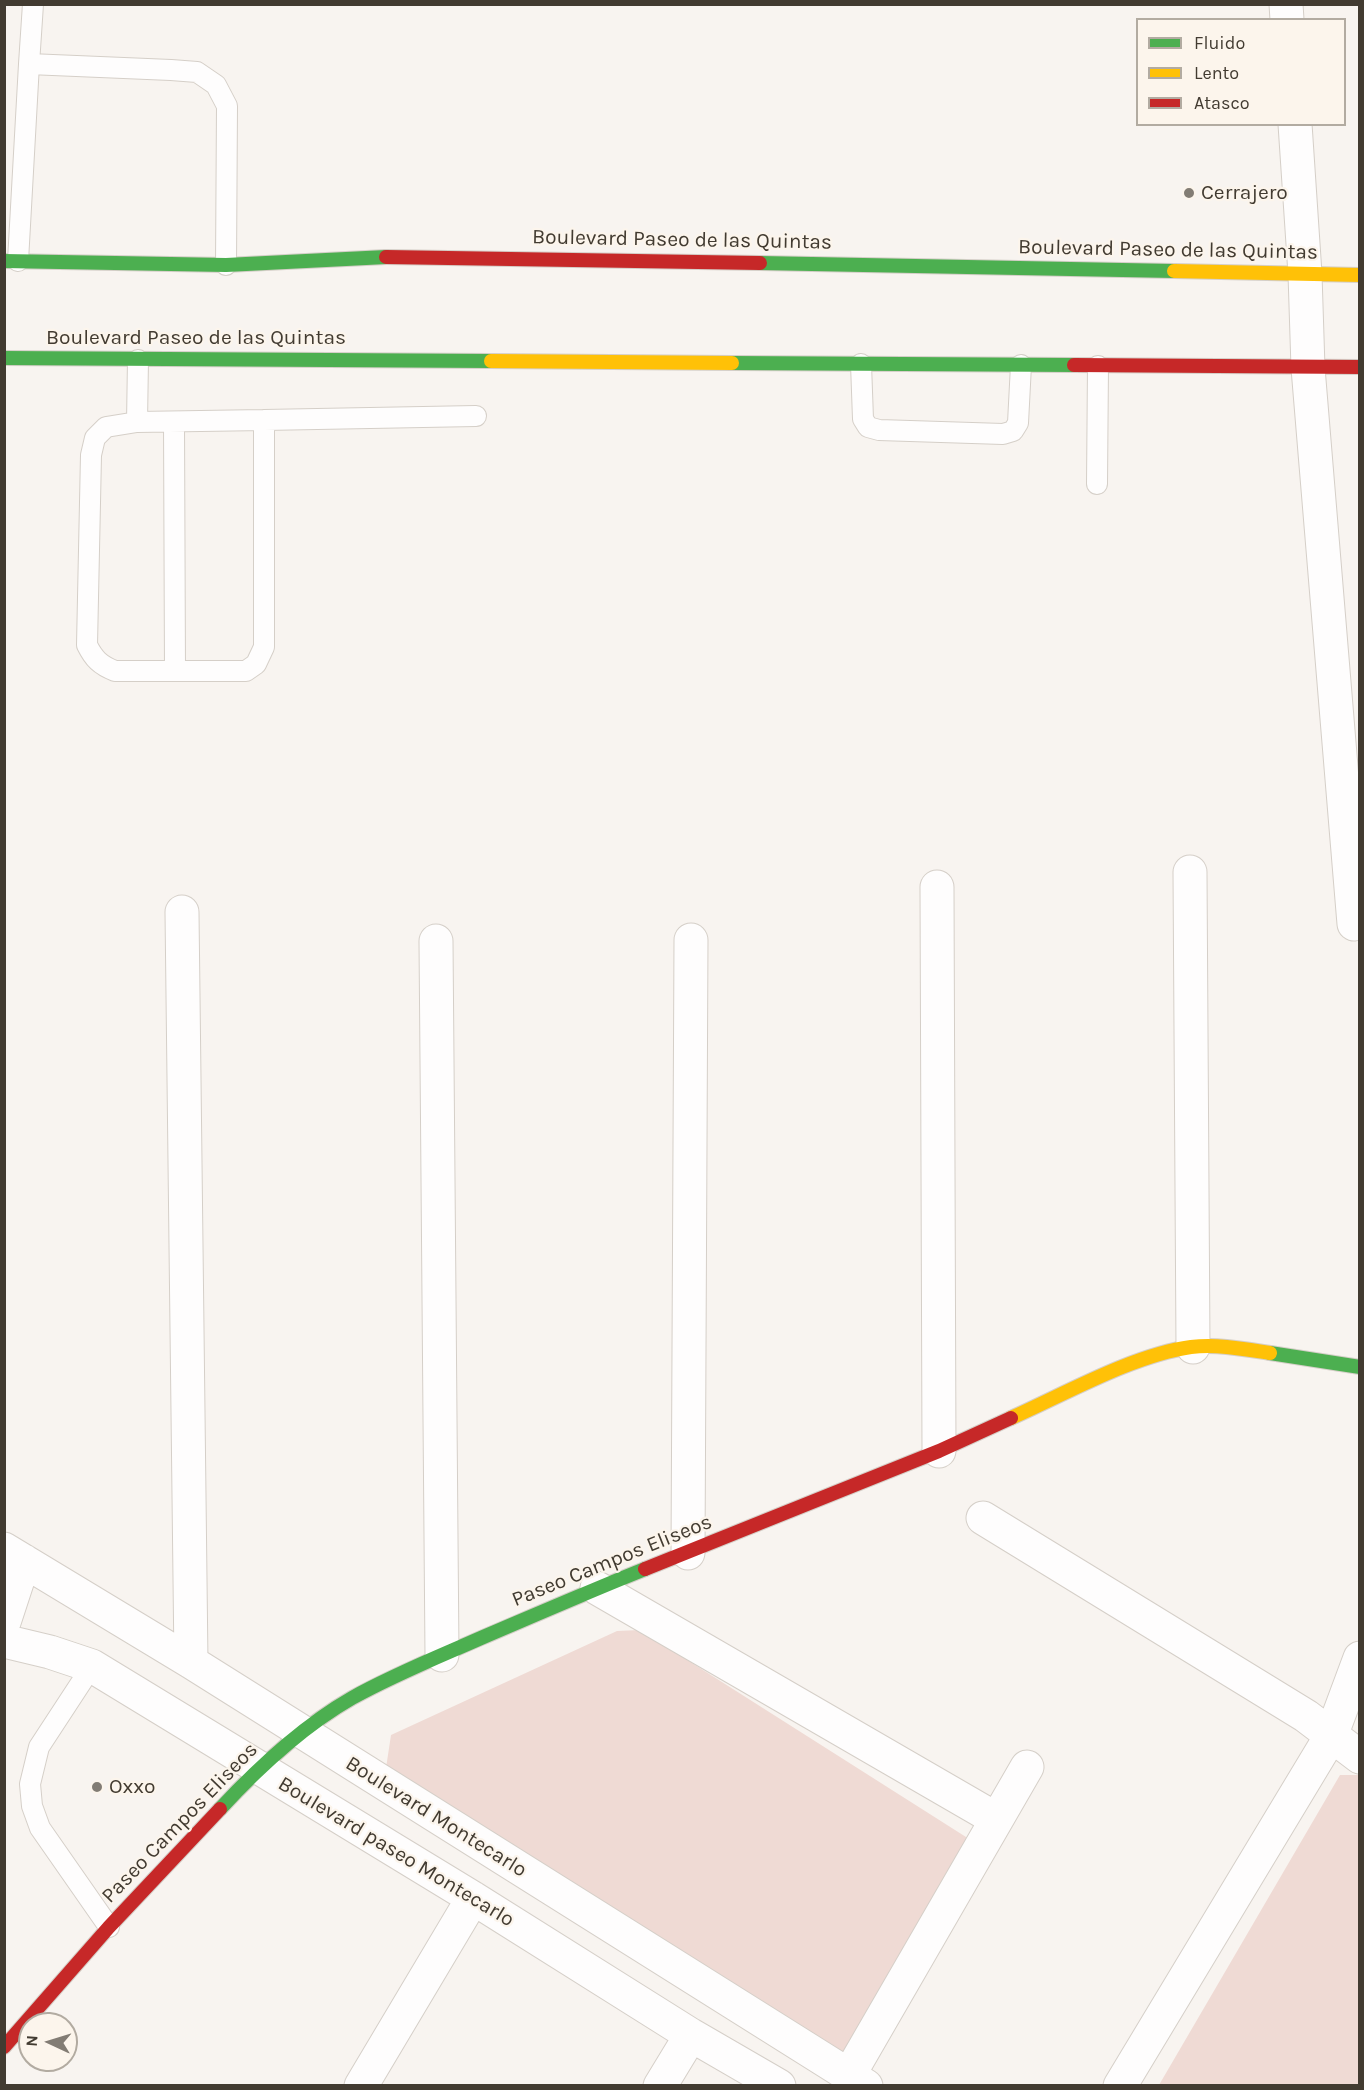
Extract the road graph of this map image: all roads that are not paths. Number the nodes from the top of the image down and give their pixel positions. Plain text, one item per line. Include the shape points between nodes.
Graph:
1 (33, 4) edge
2 (29, 64) junction
3 (1294, 126) edge
4 (11, 261) edge
5 (226, 265) junction
6 (1305, 274) junction
7 (1359, 275) edge
8 (4, 358) edge
9 (138, 360) junction
10 (861, 364) junction
11 (1021, 365) junction
12 (1098, 366) junction
13 (1359, 367) edge
14 (1308, 368) junction
15 (476, 416) dead end
16 (264, 420) junction
17 (137, 422) junction
18 (174, 423) junction
19 (1097, 484) dead end
20 (175, 671) junction
21 (1190, 872) dead end
22 (937, 887) dead end
23 (182, 912) dead end
24 (1354, 924) dead end
25 (691, 940) dead end
26 (436, 941) dead end
27 (1193, 1347) junction
28 (1359, 1366) edge
29 (939, 1451) junction
30 (983, 1518) dead end
31 (688, 1553) junction
32 (14, 1555) edge
33 (597, 1588) junction
34 (4, 1622) edge
35 (4, 1641) edge
36 (442, 1655) junction
37 (1359, 1658) edge
38 (191, 1662) junction
39 (92, 1666) junction
40 (303, 1733) junction
41 (1330, 1736) junction
42 (1359, 1756) edge
43 (1027, 1767) dead end
44 (258, 1768) junction
45 (996, 1819) junction
46 (473, 1898) junction
47 (109, 1927) junction
48 (691, 2035) junction
49 (4, 2047) edge
50 (857, 2080) edge
51 (361, 2085) edge
52 (660, 2085) edge
53 (779, 2085) edge
54 (1120, 2085) edge

1 - 2 lane
2 - 4 lane
2 - 5 lane via 180,70 197,72 216,85 227,106
3 - 6 street
4 - 5 main road, Boulevard Paseo de las Quintas
5 - 6 main road, Boulevard Paseo de las Quintas via 408,256
6 - 7 main road, Boulevard Paseo de las Quintas
6 - 14 street
8 - 9 main road, Boulevard Paseo de las Quintas
9 - 10 main road, Boulevard Paseo de las Quintas
9 - 17 lane
10 - 11 main road, Boulevard Paseo de las Quintas
10 - 11 lane via 863,419 868,427 1003,434 1013,431 1018,423
11 - 12 main road, Boulevard Paseo de las Quintas
12 - 14 main road, Boulevard Paseo de las Quintas
12 - 19 lane
13 - 14 main road, Boulevard Paseo de las Quintas
14 - 24 street
15 - 16 lane
16 - 18 lane
16 - 20 lane via 264,647 256,664 246,671
17 - 18 lane
17 - 20 lane via 106,428 95,438 91,455 87,645 100,665 115,671
18 - 20 lane
21 - 27 street
22 - 29 street
23 - 38 street
25 - 31 street
26 - 36 street
27 - 28 main road, Paseo Campos Eliseos via 1232,1347
27 - 29 main road, Paseo Campos Eliseos via 1132,1364
29 - 31 main road, Paseo Campos Eliseos
30 - 41 street via 1296,1710
31 - 33 main road, Paseo Campos Eliseos
32 - 34 street
32 - 38 street, Boulevard Montecarlo
33 - 36 main road, Paseo Campos Eliseos
33 - 45 street
35 - 39 street, Boulevard paseo Montecarlo
36 - 40 main road, Paseo Campos Eliseos via 352,1698
37 - 41 street
38 - 40 street, Boulevard Montecarlo
39 - 44 street, Boulevard paseo Montecarlo
39 - 47 lane via 39,1747 30,1784 40,1828
40 - 44 main road, Paseo Campos Eliseos
40 - 50 street, Boulevard Montecarlo
41 - 42 street
41 - 54 street
43 - 45 street
44 - 46 street, Boulevard paseo Montecarlo
44 - 47 main road, Paseo Campos Eliseos
45 - 50 street
46 - 48 street, Boulevard paseo Montecarlo
46 - 51 street
47 - 49 main road, Paseo Campos Eliseos
48 - 52 street
48 - 53 street, Boulevard paseo Montecarlo

